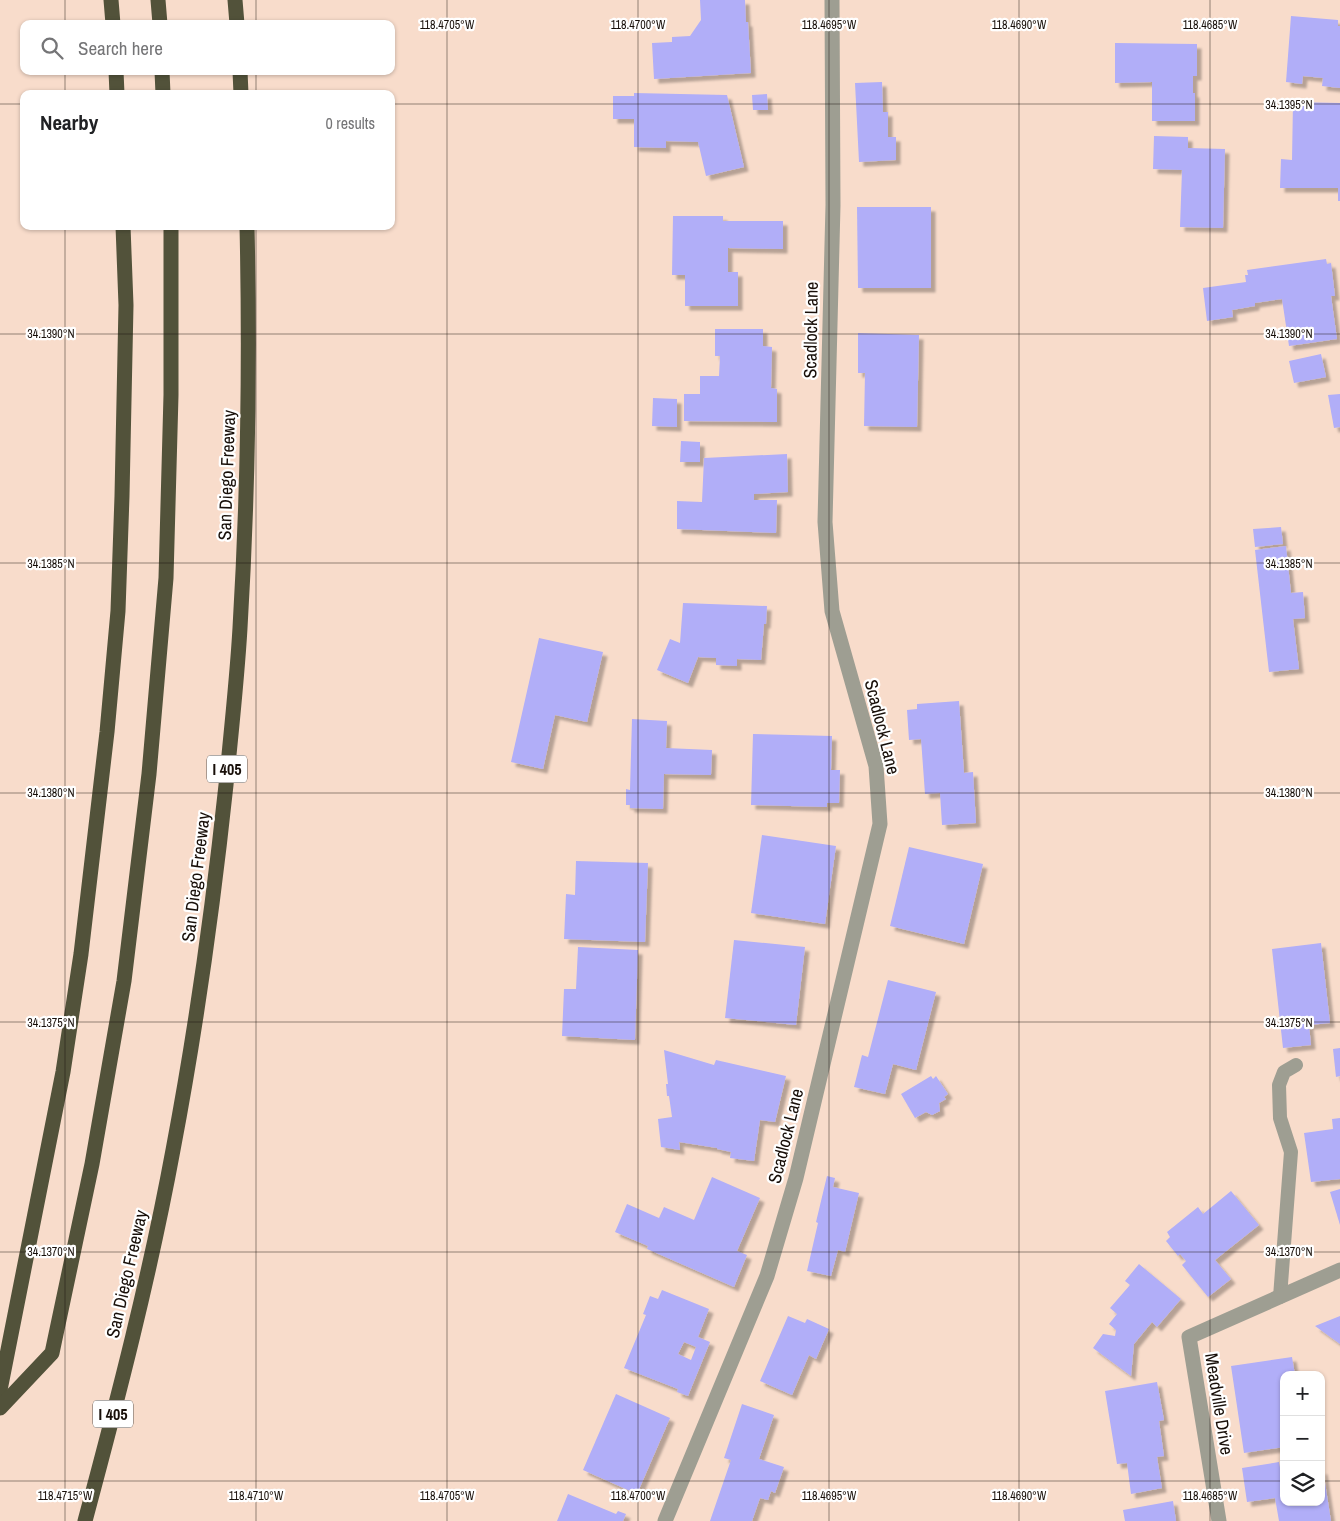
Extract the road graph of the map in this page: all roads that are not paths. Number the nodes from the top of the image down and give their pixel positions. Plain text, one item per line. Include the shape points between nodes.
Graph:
1 (111, 0) edge
2 (158, 0) edge
3 (235, 0) edge
4 (832, 0) edge
5 (113, 20) edge
6 (160, 20) edge
7 (237, 20) edge
8 (116, 75) edge
9 (162, 75) edge
10 (240, 75) edge
11 (117, 90) edge
12 (163, 90) edge
13 (241, 90) edge
14 (123, 230) edge
15 (171, 230) edge
16 (247, 230) edge
17 (1296, 1065) dead end
18 (1340, 1270) edge
19 (1280, 1297) junction
20 (0, 1390) edge
21 (0, 1408) edge
22 (85, 1521) edge
23 (665, 1521) edge
24 (1219, 1521) edge

1 - 5 highway
2 - 6 highway
3 - 7 highway
4 - 23 street, Scadlock Lane via 833,204 826,522 832,611 876,766 880,824 796,1178 768,1276
8 - 11 highway
9 - 12 highway
10 - 13 highway
14 - 20 highway via 126,306 122,496 118,611 107,732 64,1072
15 - 21 highway via 172,394 166,578 149,774 124,980 92,1164 52,1353
16 - 22 highway, San Diego Freeway / I 405 via 248,439 240,630 218,855 173,1152 140,1306
17 - 19 lane via 1284,1072 1279,1085 1280,1118 1291,1152
18 - 19 street, Meadville Drive
19 - 24 street, Meadville Drive via 1190,1337

